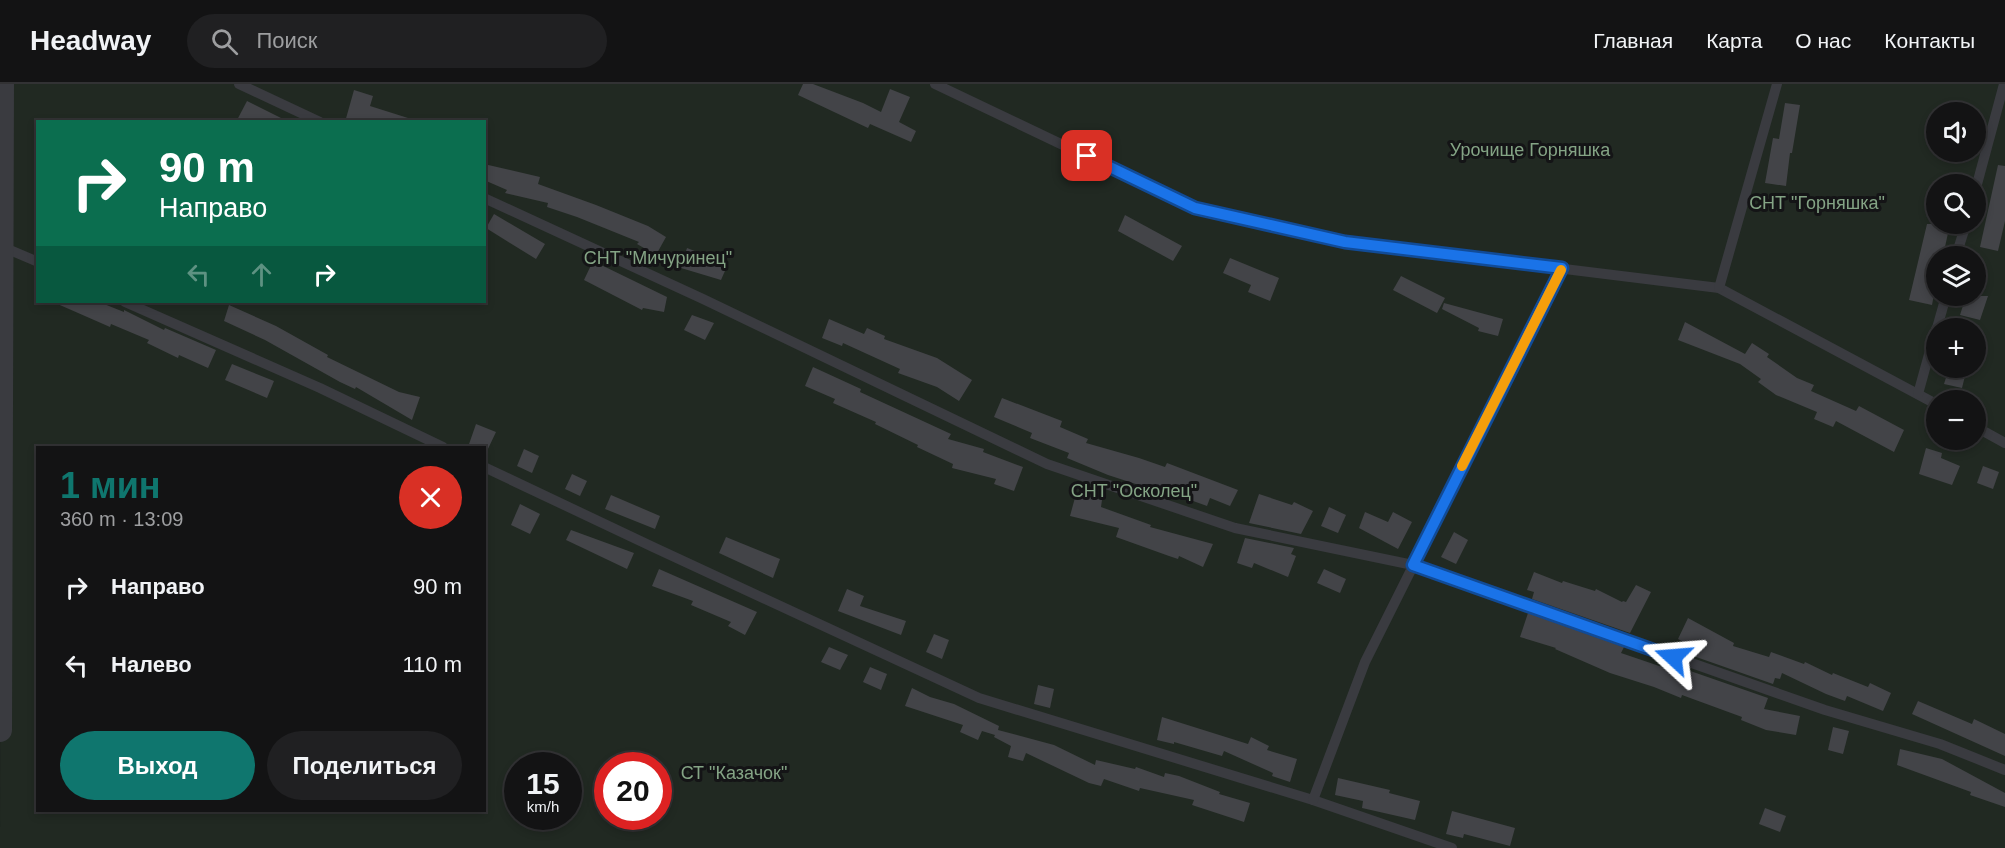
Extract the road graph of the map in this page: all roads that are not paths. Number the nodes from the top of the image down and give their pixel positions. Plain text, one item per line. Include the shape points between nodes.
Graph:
1 (2, 84) edge
2 (239, 84) edge
3 (935, 84) edge
4 (1777, 84) edge
5 (2004, 84) edge
6 (316, 120) edge
7 (1980, 174) edge
8 (486, 199) edge
9 (3, 247) junction
10 (36, 261) edge
11 (1562, 268) junction
12 (1719, 288) junction
13 (127, 303) edge
14 (1926, 365) edge
15 (1918, 394) junction
16 (1926, 398) edge
17 (1986, 432) edge
18 (2005, 443) edge
19 (441, 446) edge
20 (486, 468) edge
21 (1413, 565) junction
22 (0, 730) edge
23 (2005, 770) edge
24 (1313, 800) junction
25 (1452, 848) edge

1 - 9 street
2 - 6 lane
3 - 11 lane via 1195,208 1345,242
4 - 12 lane
5 - 7 lane
8 - 21 lane via 1047,464 1235,528
9 - 10 lane
9 - 22 street
11 - 12 lane
11 - 21 lane
12 - 15 lane
13 - 19 lane
14 - 15 lane
15 - 16 lane
17 - 18 lane
20 - 24 lane via 979,698
21 - 23 lane via 1825,710 1940,744
21 - 24 lane via 1365,662
24 - 25 lane

